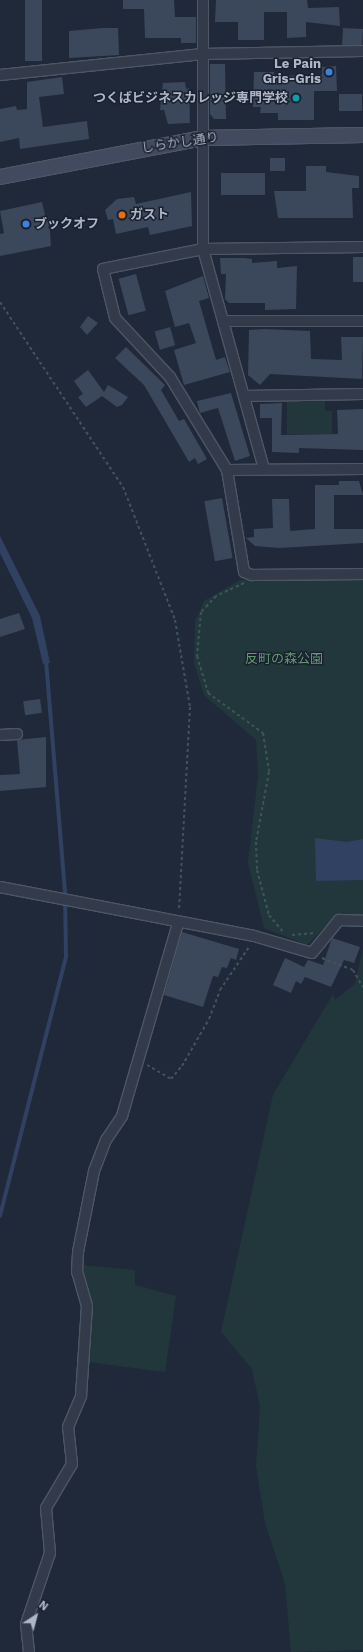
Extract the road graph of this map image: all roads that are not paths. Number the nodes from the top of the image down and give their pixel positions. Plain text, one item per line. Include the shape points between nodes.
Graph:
1 (203, 0) edge
2 (363, 51) edge
3 (203, 54) junction
4 (0, 75) edge
5 (363, 135) edge
6 (202, 138) junction
7 (0, 177) edge
8 (363, 247) edge
9 (204, 249) junction
10 (363, 320) edge
11 (223, 321) junction
12 (363, 394) edge
13 (244, 396) junction
14 (264, 469) junction
15 (363, 469) edge
16 (226, 470) junction
17 (363, 574) edge
18 (17, 734) dead end
19 (0, 735) edge
20 (0, 887) edge
21 (363, 922) edge
22 (178, 924) junction
23 (29, 1652) edge

1 - 3 street
2 - 3 street
3 - 4 street
3 - 6 street
5 - 6 street, しらかし通り
6 - 7 street, しらかし通り
6 - 9 street
8 - 9 street
9 - 11 street
9 - 16 street via 103,269 115,318 170,377
10 - 11 street
11 - 13 street
12 - 13 street
13 - 14 street
14 - 15 street
14 - 16 street
16 - 17 street via 244,572 252,575
18 - 19 street
20 - 22 street
21 - 22 street via 339,920 312,953 254,936
22 - 23 street via 122,1116 106,1140 94,1171 78,1252 77,1272 86,1306 81,1396 68,1426 72,1464 46,1508 50,1553 26,1624

